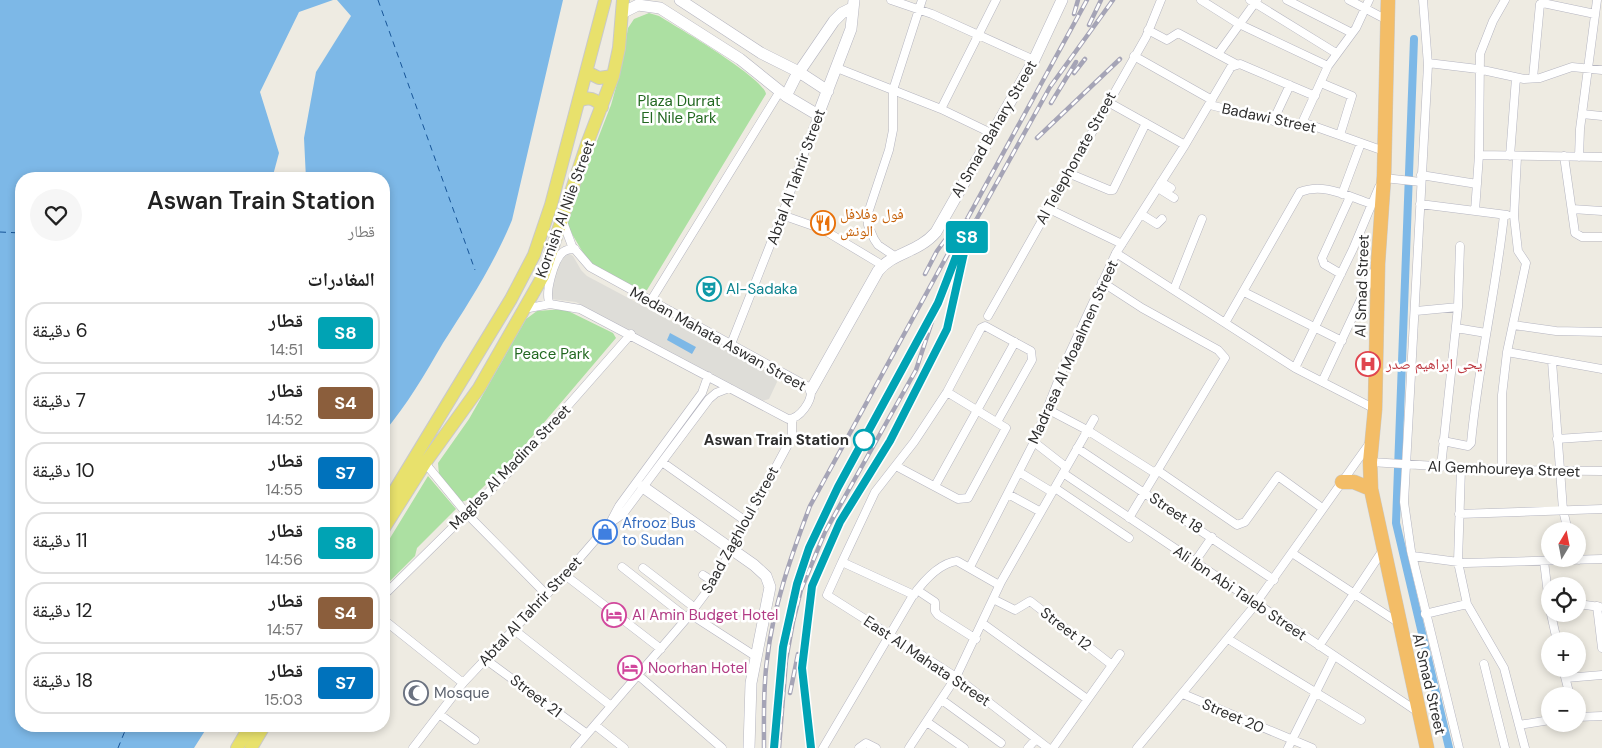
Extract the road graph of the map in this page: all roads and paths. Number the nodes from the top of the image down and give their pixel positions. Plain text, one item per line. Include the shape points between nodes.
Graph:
1 (605, 0) edge
2 (680, 0) edge
3 (891, 0) edge
4 (922, 0) edge
5 (996, 0) edge
6 (1062, 0) edge
7 (1161, 0) edge
8 (1200, 0) edge
9 (1287, 0) edge
10 (1349, 0) edge
11 (1368, 0) edge
12 (1388, 0) edge
13 (1424, 0) edge
14 (1505, 0) edge
15 (1597, 0) edge
16 (1254, 1) edge
17 (853, 4) edge
18 (622, 6) edge
19 (919, 9) junction
20 (1366, 9) junction
21 (1595, 14) junction
22 (1389, 21) junction
23 (1238, 24) junction
24 (1148, 30) junction
25 (978, 33) junction
26 (1352, 33) junction
27 (1336, 53) junction
28 (1218, 54) junction
29 (1134, 56) junction
30 (1034, 60) junction
31 (1428, 63) junction
32 (1236, 64) junction
33 (1328, 66) junction
34 (1587, 67) junction
35 (837, 68) junction
36 (1478, 69) junction
37 (1602, 70) edge
38 (587, 72) junction
39 (799, 72) junction
40 (613, 76) junction
41 (1516, 78) junction
42 (1533, 78) junction
43 (1320, 83) junction
44 (1290, 85) junction
45 (893, 90) junction
46 (828, 91) junction
47 (783, 93) junction
48 (1315, 96) junction
49 (579, 101) junction
50 (1108, 102) junction
51 (1211, 103) junction
52 (602, 107) junction
53 (941, 109) junction
54 (1582, 114) junction
55 (818, 115) junction
56 (1602, 116) edge
57 (1273, 121) junction
58 (1146, 123) junction
59 (1302, 123) junction
60 (991, 133) junction
61 (1340, 135) junction
62 (1361, 143) junction
63 (1185, 145) junction
64 (1384, 151) junction
65 (1479, 155) junction
66 (1513, 156) junction
67 (1564, 156) junction
68 (1579, 157) junction
69 (1602, 157) edge
70 (1068, 173) junction
71 (1387, 178) junction
72 (1419, 179) junction
73 (1477, 184) junction
74 (1160, 185) junction
75 (1171, 188) dead end
76 (1342, 194) junction
77 (1350, 197) junction
78 (1174, 198) dead end
79 (1372, 204) junction
80 (1420, 204) junction
81 (1047, 208) junction
82 (1572, 209) junction
83 (1475, 210) junction
84 (1602, 211) edge
85 (1141, 214) junction
86 (1504, 214) junction
87 (782, 215) junction
88 (1514, 216) junction
89 (1162, 219) dead end
90 (1202, 219) dead end
91 (563, 222) junction
92 (1602, 238) edge
93 (1122, 244) junction
94 (1460, 246) dead end
95 (575, 249) junction
96 (1116, 253) junction
97 (896, 257) junction
98 (1378, 263) junction
99 (882, 266) junction
100 (1341, 274) junction
101 (1102, 282) junction
102 (1174, 289) junction
103 (1244, 292) junction
104 (650, 302) junction
105 (550, 304) junction
106 (1458, 307) junction
107 (524, 308) junction
108 (1416, 311) junction
109 (988, 316) dead end
110 (1225, 323) junction
111 (1514, 325) junction
112 (1456, 328) junction
113 (1314, 329) junction
114 (1602, 332) edge
115 (1486, 333) junction
116 (631, 334) junction
117 (1342, 341) junction
118 (1015, 342) junction
119 (731, 344) junction
120 (1507, 352) junction
121 (1552, 361) junction
122 (492, 365) junction
123 (1295, 368) junction
124 (1602, 369) edge
125 (468, 370) junction
126 (708, 376) junction
127 (1322, 382) junction
128 (729, 388) junction
129 (811, 390) junction
130 (947, 392) junction
131 (976, 409) junction
132 (1047, 409) junction
133 (1375, 409) junction
134 (1094, 419) dead end
135 (792, 420) junction
136 (997, 422) junction
137 (1087, 430) junction
138 (1602, 436) edge
139 (1558, 439) junction
140 (1372, 440) junction
141 (1443, 441) junction
142 (1034, 442) junction
143 (1077, 448) junction
144 (662, 462) junction
145 (1376, 462) junction
146 (425, 463) junction
147 (1402, 465) junction
148 (896, 466) junction
149 (1440, 467) junction
150 (1461, 468) junction
151 (1064, 470) junction
152 (1502, 470) junction
153 (1156, 471) junction
154 (1602, 471) edge
155 (1019, 472) junction
156 (1559, 472) junction
157 (1342, 482) junction
158 (935, 486) junction
159 (643, 487) junction
160 (1371, 489) junction
161 (1053, 490) junction
162 (1144, 492) junction
163 (1008, 494) junction
164 (390, 498) edge
165 (1322, 508) junction
166 (1602, 509) edge
167 (1562, 510) junction
168 (1040, 512) junction
169 (467, 514) junction
170 (1459, 514) junction
171 (390, 518) edge
172 (1129, 518) junction
173 (746, 522) junction
174 (1565, 522) edge
175 (610, 523) junction
176 (1212, 537) junction
177 (1129, 538) dead end
178 (732, 550) junction
179 (1384, 550) junction
180 (1292, 553) junction
181 (1413, 556) junction
182 (1602, 559) edge
183 (1586, 560) edge
184 (1541, 561) edge
185 (842, 562) junction
186 (1458, 562) junction
187 (1194, 563) junction
188 (622, 567) dead end
189 (970, 567) junction
190 (643, 568) dead end
191 (565, 575) junction
192 (703, 575) dead end
193 (1274, 580) junction
194 (714, 582) junction
195 (999, 585) junction
196 (390, 589) edge
197 (916, 593) junction
198 (546, 594) junction
199 (1354, 595) junction
200 (993, 599) junction
201 (1256, 604) junction
202 (1468, 604) junction
203 (1586, 605) edge
204 (1599, 607) edge
205 (695, 608) junction
206 (1426, 614) junction
207 (689, 616) junction
208 (1399, 623) junction
209 (982, 624) junction
210 (390, 625) edge
211 (513, 629) junction
212 (890, 635) junction
213 (976, 639) junction
214 (1228, 639) junction
215 (1319, 646) junction
216 (1602, 646) edge
217 (661, 649) junction
218 (1120, 654) dead end
219 (755, 656) junction
220 (1334, 656) junction
221 (485, 659) junction
222 (1484, 664) dead end
223 (1112, 665) junction
224 (1602, 675) edge
225 (638, 676) junction
226 (956, 677) junction
227 (1566, 678) joint
228 (463, 684) junction
229 (1568, 687) edge
230 (1316, 692) junction
231 (1183, 694) junction
232 (1087, 699) junction
233 (942, 700) junction
234 (611, 706) junction
235 (1418, 712) junction
236 (439, 714) junction
237 (1602, 716) edge
238 (1586, 717) edge
239 (1361, 720) dead end
240 (1541, 721) edge
241 (927, 722) junction
242 (595, 724) junction
243 (1519, 724) junction
244 (246, 732) edge
245 (260, 732) edge
246 (586, 734) junction
247 (1036, 739) junction
248 (475, 740) dead end
249 (1000, 743) dead end
250 (1290, 744) edge
251 (911, 746) edge
252 (237, 748) edge
253 (251, 748) edge
254 (413, 748) edge
255 (575, 748) edge
256 (624, 748) edge
257 (722, 748) edge
258 (749, 748) edge
259 (824, 748) edge
260 (859, 748) edge
261 (876, 748) edge
262 (920, 748) edge
263 (964, 748) edge
264 (1028, 748) edge
265 (1048, 748) edge
266 (1053, 748) edge
267 (1137, 748) edge
268 (1312, 748) edge
269 (1427, 748) edge
270 (1458, 748) edge
271 (1505, 748) edge
272 (1524, 748) edge

1 - 38 main road, Kornish Al Nile Street
2 - 39 street via 761,54
3 - 19 street
4 - 19 street
5 - 25 street
6 - 30 street, Al Smad Bahary Street
7 - 24 street, Al Telephonate Street
8 - 23 street
9 - 26 street
10 - 20 street
11 - 20 street
12 - 22 highway, Al Smad Street
13 - 31 street
14 - 36 street via 1486,38
15 - 21 street
16 - 23 street
16 - 27 street
17 - 35 street, Abtal Al Tahrir Street via 852,24
17 - 39 street, Abtal Al Tahrir Street via 838,17
18 - 40 main road, Kornish Al Nile Street
18 - 47 street via 660,8 740,58
19 - 25 street
19 - 45 street
20 - 22 street
20 - 26 street
21 - 34 street
21 - 42 street via 1540,4
22 - 64 highway, Al Smad Street
23 - 28 street
23 - 33 street
24 - 28 street via 1167,40 1178,33
24 - 29 street, Al Telephonate Street
25 - 30 street
25 - 53 street
26 - 27 street
27 - 33 street
28 - 32 street
29 - 50 street, Al Telephonate Street
29 - 51 street, Badawi Street
30 - 60 street, Al Smad Bahary Street
31 - 36 street
31 - 72 street
32 - 44 street
32 - 51 street, Madrasa Al Moaalmen Street via 1231,67
33 - 43 street
34 - 37 street
34 - 42 street via 1572,67
34 - 54 street
35 - 45 street
35 - 46 street, Abtal Al Tahrir Street
36 - 41 street
36 - 65 street
38 - 40 main road via 599,78
38 - 49 main road, Kornish Al Nile Street
39 - 46 street
39 - 47 street, Abtal Al Tahrir Street
40 - 52 main road, Kornish Al Nile Street
41 - 42 street
41 - 66 street
43 - 48 street
43 - 61 street via 1352,96
44 - 48 street
44 - 57 street
45 - 53 street
45 - 97 street via 893,130 871,202 868,224 878,245
46 - 55 street, Abtal Al Tahrir Street
47 - 55 street
47 - 104 street
48 - 59 street
49 - 52 main road via 590,99
49 - 125 main road, Kornish Al Nile Street via 548,218 534,255
50 - 58 street
50 - 70 street, Al Telephonate Street
51 - 57 street, Badawi Street
51 - 63 street, Madrasa Al Moaalmen Street
52 - 91 main road, Kornish Al Nile Street via 582,158
53 - 60 street
54 - 56 street
54 - 68 street
55 - 87 street, Abtal Al Tahrir Street
57 - 59 street, Badawi Street via 1295,126
58 - 63 street
58 - 70 street via 1113,190
59 - 61 street, Badawi Street
60 - 97 street, Al Smad Bahary Street via 936,232 918,248
61 - 62 street, Badawi Street
62 - 64 street, Badawi Street
62 - 76 street
63 - 74 street, Madrasa Al Moaalmen Street
64 - 71 highway, Al Smad Street
65 - 66 street
65 - 73 street
66 - 67 street
66 - 88 street
67 - 68 street
67 - 82 street
68 - 69 street
70 - 81 street, Al Telephonate Street
71 - 72 street
71 - 79 street
71 - 98 highway, Al Smad Street
72 - 73 street
72 - 80 street
73 - 83 street
74 - 75 street
74 - 78 street
74 - 85 street, Madrasa Al Moaalmen Street
76 - 77 street
76 - 103 street via 1314,187 1300,192
77 - 79 street
77 - 100 street via 1322,258 1324,264
79 - 100 street
80 - 83 street
80 - 108 street
81 - 93 street
81 - 109 street, Al Telephonate Street
82 - 84 street
82 - 92 street via 1573,228 1577,235
83 - 86 street
85 - 89 street via 1157,224
85 - 93 street, Madrasa Al Moaalmen Street
86 - 88 street
86 - 115 street via 1498,273
87 - 99 street via 828,232
87 - 119 street, Abtal Al Tahrir Street
88 - 111 street via 1518,251 1526,263
90 - 102 street
91 - 95 street, Medan Mahata Aswan Street
91 - 107 main road, Kornish Al Nile Street via 543,276
93 - 96 street, Madrasa Al Moaalmen Street
94 - 106 street
95 - 104 street, Medan Mahata Aswan Street via 590,268
95 - 105 street via 560,255 547,288
96 - 101 street, Madrasa Al Moaalmen Street
96 - 102 street
97 - 99 street, Al Smad Bahary Street
98 - 117 street
98 - 133 highway, Al Smad Street
99 - 129 street, Al Smad Bahary Street
100 - 113 street
101 - 132 street, Madrasa Al Moaalmen Street
101 - 153 street via 1224,355 1224,360
102 - 110 street
103 - 110 street
103 - 113 street
104 - 119 street, Medan Mahata Aswan Street
105 - 107 street
105 - 116 street via 580,309
106 - 108 street
106 - 112 street
107 - 122 main road, Kornish Al Nile Street
108 - 147 street
110 - 123 street
111 - 114 street
111 - 120 street
112 - 115 street
112 - 141 street
113 - 117 street
113 - 123 street
115 - 141 street via 1471,443 1468,446
116 - 126 street
116 - 169 street, Magles Al Madina Street via 551,428
117 - 127 street
118 - 130 street via 983,326
118 - 131 street
118 - 136 street via 1032,354 1032,360
119 - 129 street, Medan Mahata Aswan Street
120 - 121 street
120 - 152 street via 1502,395
121 - 124 street
121 - 139 street
122 - 125 main road via 475,380 468,377
122 - 146 main road, Kornish Al Nile Street via 472,399
123 - 127 street
125 - 164 main road, Kornish Al Nile Street
126 - 128 street
126 - 175 street, Abtal Al Tahrir Street via 702,392
127 - 133 street
128 - 135 street
128 - 144 street, Abtal Al Tahrir Street via 710,399
129 - 135 street, Medan Mahata Aswan Street via 811,396 799,416
130 - 131 street
130 - 148 street
131 - 136 street
131 - 158 street
132 - 137 street
132 - 142 street, Madrasa Al Moaalmen Street
133 - 140 highway, Al Smad Street
134 - 137 street
135 - 173 street, Saad Zaghloul Street via 792,437
136 - 158 street via 1006,429 968,498 958,499
137 - 143 street
137 - 153 street
138 - 139 street
139 - 156 street
140 - 145 highway, Al Smad Street
140 - 157 street
141 - 149 street
142 - 151 street, Ali Ibn Abi Taleb Street
142 - 155 street, Madrasa Al Moaalmen Street
143 - 151 street
143 - 162 street, Street 18
144 - 159 street, Abtal Al Tahrir Street
144 - 173 street
145 - 147 street, Al Gemhoureya Street
145 - 160 highway, Al Smad Street
146 - 169 street
146 - 171 main road, Kornish Al Nile Street
147 - 149 street, Al Gemhoureya Street
147 - 181 street via 1405,518
148 - 158 street
148 - 185 street via 875,492
149 - 150 street, Al Gemhoureya Street
150 - 152 street, Al Gemhoureya Street
150 - 170 street
151 - 161 street
151 - 172 street, Ali Ibn Abi Taleb Street
152 - 156 street, Al Gemhoureya Street
153 - 162 street
153 - 165 street via 1237,525 1245,522 1278,476
154 - 156 street, Al Gemhoureya Street
155 - 161 street
155 - 163 street, Madrasa Al Moaalmen Street
156 - 167 street
157 - 160 highway via 1354,482
157 - 165 street
159 - 175 street, Abtal Al Tahrir Street via 620,517
159 - 178 street
160 - 179 highway, Al Smad Street
161 - 168 street
161 - 177 street
162 - 172 street
162 - 176 street, Street 18
163 - 168 street
163 - 189 street, Madrasa Al Moaalmen Street
165 - 180 street
166 - 167 street
167 - 170 street
167 - 174 street
168 - 195 street
169 - 196 street, Magles Al Madina Street
169 - 198 street
170 - 186 street
172 - 187 street, Ali Ibn Abi Taleb Street
173 - 178 street, Saad Zaghloul Street
175 - 191 street, Abtal Al Tahrir Street
176 - 187 street
176 - 193 street, Street 18
178 - 194 street, Saad Zaghloul Street
178 - 219 street via 763,573 770,587
179 - 199 street
179 - 208 highway, Al Smad Street
180 - 193 street
180 - 199 street
181 - 186 street
181 - 206 street
182 - 183 street
184 - 186 street
185 - 197 street
185 - 212 street, East Al Mahata Street via 827,595
186 - 202 street
187 - 201 street, Ali Ibn Abi Taleb Street
188 - 207 street
189 - 195 street
189 - 197 street via 957,561 949,563 924,581
190 - 205 street
191 - 198 street, Abtal Al Tahrir Street
191 - 217 street
192 - 194 street
193 - 201 street
194 - 205 street, Saad Zaghloul Street
195 - 200 street
197 - 212 street
197 - 213 street via 935,602 938,615
198 - 211 street, Abtal Al Tahrir Street
199 - 208 street
199 - 215 street
200 - 209 street
200 - 223 street, Street 12 via 1015,610 1030,601
201 - 214 street
201 - 215 street, Ali Ibn Abi Taleb Street
202 - 206 street
202 - 243 street via 1504,668
203 - 204 street
204 - 216 street
205 - 207 street, Saad Zaghloul Street
206 - 270 street
207 - 217 street, Saad Zaghloul Street
207 - 219 street
208 - 235 highway, Al Smad Street
209 - 213 street
209 - 232 street
210 - 228 street
211 - 221 street, Abtal Al Tahrir Street
211 - 234 street
212 - 226 street, East Al Mahata Street
212 - 259 street
213 - 226 street
214 - 230 street
214 - 231 street
215 - 220 street, Ali Ibn Abi Taleb Street
217 - 225 street, Saad Zaghloul Street
218 - 223 street
219 - 258 street
220 - 230 street
220 - 235 street, Ali Ibn Abi Taleb Street
221 - 228 street, Abtal Al Tahrir Street
221 - 246 street, Street 21
222 - 271 street
223 - 232 street
224 - 227 street
225 - 234 street, Saad Zaghloul Street
225 - 257 street
226 - 233 street
226 - 247 street, East Al Mahata Street
227 - 229 street
228 - 236 street, Abtal Al Tahrir Street
230 - 239 street
230 - 250 street
231 - 250 street, Street 20
231 - 267 street
232 - 266 street
233 - 241 street
233 - 249 street
234 - 242 street, Saad Zaghloul Street
235 - 269 highway, Al Smad Street
236 - 248 street
236 - 254 street, Abtal Al Tahrir Street
237 - 238 street
240 - 243 street
241 - 251 street
241 - 263 street
242 - 246 street, Saad Zaghloul Street
242 - 256 street
243 - 272 street
244 - 252 main road
245 - 253 main road
246 - 255 street, Saad Zaghloul Street
247 - 264 street
247 - 265 street, East Al Mahata Street
250 - 268 street, Street 20
251 - 262 street
260 - 261 street via 866,743

